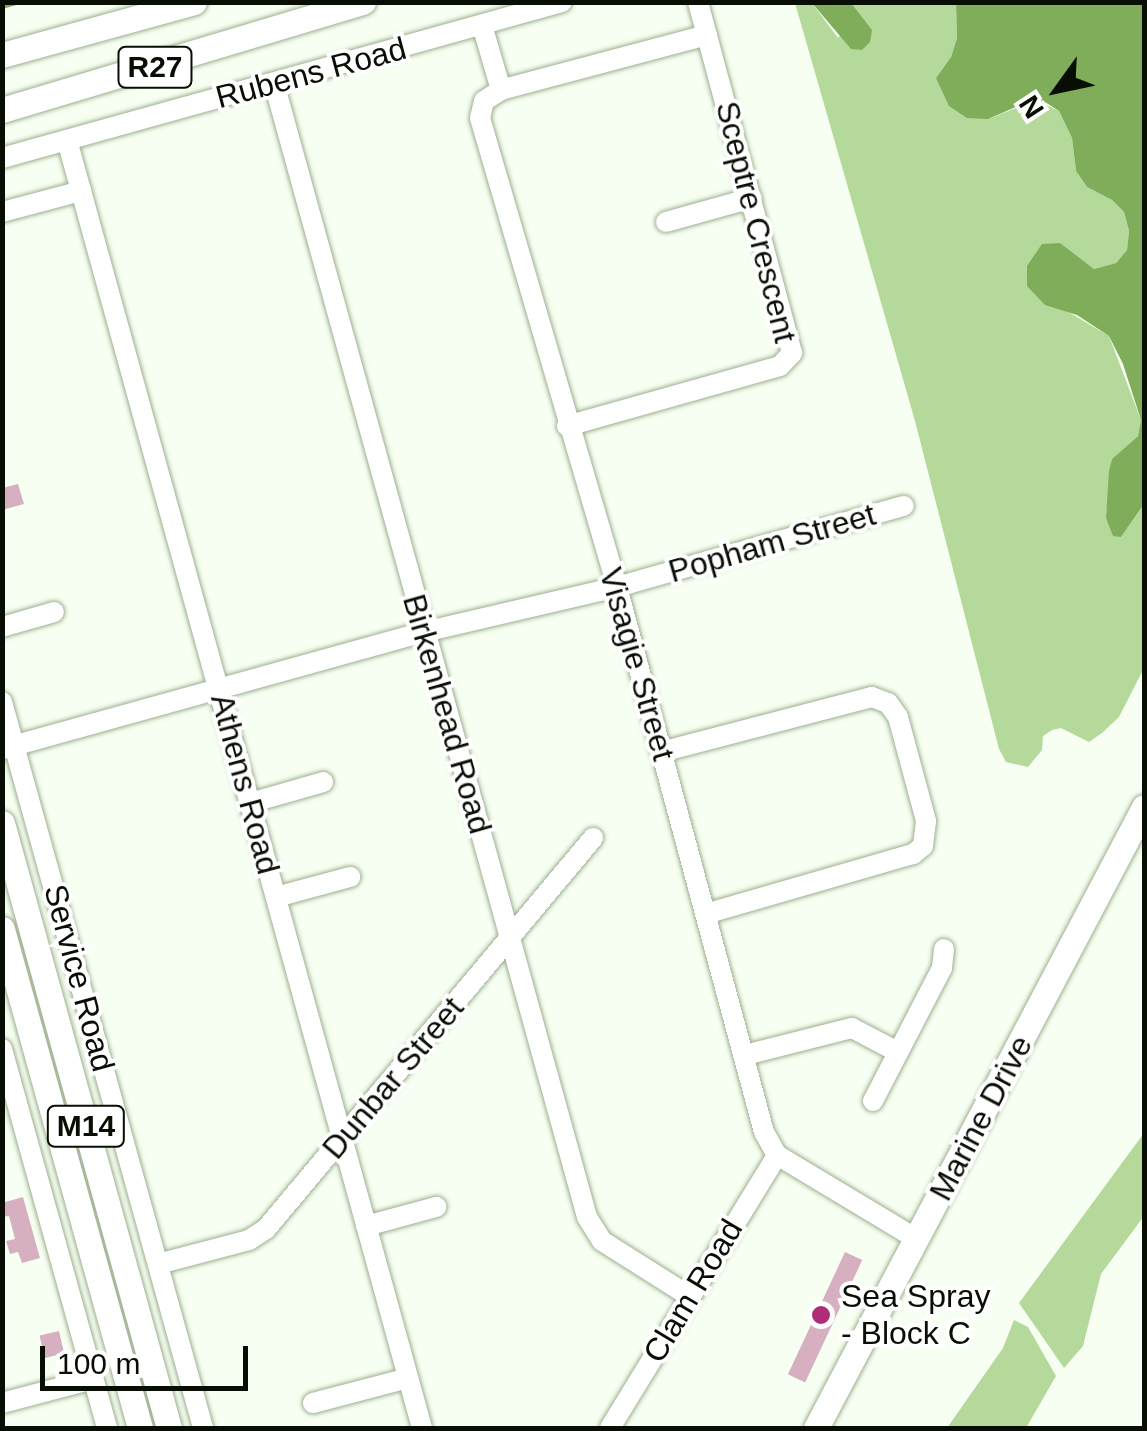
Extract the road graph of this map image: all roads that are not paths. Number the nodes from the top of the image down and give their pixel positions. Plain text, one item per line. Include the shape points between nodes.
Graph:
1 (194, 2) edge
2 (363, 2) edge
3 (562, 2) edge
4 (698, 2) edge
5 (482, 26) junction
6 (708, 35) junction
7 (2, 56) edge
8 (274, 83) junction
9 (501, 90) junction
10 (2, 110) edge
11 (67, 140) junction
12 (2, 158) edge
13 (81, 191) junction
14 (752, 198) junction
15 (2, 212) edge
16 (666, 222) dead end
17 (568, 426) junction
18 (904, 506) dead end
19 (617, 588) junction
20 (54, 612) dead end
21 (2, 627) edge
22 (424, 632) junction
23 (219, 690) junction
24 (2, 702) edge
25 (8, 747) edge
26 (661, 752) junction
27 (323, 782) dead end
28 (250, 803) junction
29 (1144, 806) edge
30 (2, 823) edge
31 (594, 838) dead end
32 (350, 877) dead end
33 (276, 898) junction
34 (708, 913) junction
35 (2, 929) edge
36 (510, 938) junction
37 (944, 949) dead end
38 (2, 1049) edge
39 (898, 1052) junction
40 (745, 1055) junction
41 (873, 1101) dead end
42 (342, 1139) junction
43 (777, 1155) junction
44 (436, 1208) dead end
45 (366, 1226) junction
46 (917, 1239) junction
47 (158, 1264) junction
48 (689, 1296) junction
49 (93, 1378) junction
50 (408, 1378) junction
51 (2, 1403) edge
52 (313, 1404) dead end
53 (107, 1428) edge
54 (140, 1428) edge
55 (169, 1428) edge
56 (203, 1428) edge
57 (422, 1428) edge
58 (610, 1428) edge
59 (816, 1428) edge

1 - 7 main road, R27
2 - 10 main road, R27
3 - 5 street, Rubens Road
4 - 6 street, Sceptre Crescent
5 - 8 street, Rubens Road
5 - 9 street
6 - 9 street
6 - 14 street, Sceptre Crescent
8 - 11 street, Rubens Road
8 - 22 street, Birkenhead Road
9 - 17 street, Visagie Street via 484,101 480,118
11 - 12 street, Rubens Road
11 - 13 street, Athens Road
13 - 15 street
13 - 23 street, Athens Road
14 - 16 street
14 - 17 street, Sceptre Crescent via 792,341 789,359
17 - 19 street, Visagie Street
18 - 19 street, Popham Street
19 - 22 street, Popham Street
19 - 26 street, Visagie Street
20 - 21 street
22 - 23 street, Popham Street
22 - 36 street, Birkenhead Road
23 - 25 street, Popham Street
23 - 28 street, Athens Road
24 - 25 street, Service Road
25 - 47 street, Service Road
26 - 34 street, Visagie Street
26 - 34 street via 861,698 879,697 898,718 926,821 923,846
27 - 28 street
28 - 33 street, Athens Road
29 - 46 main road, Marine Drive
30 - 55 main road, M14
31 - 36 street, Dunbar Street
32 - 33 street
33 - 42 street, Athens Road
34 - 40 street, Visagie Street
35 - 54 main road, M14
36 - 42 street, Dunbar Street
36 - 48 street, Birkenhead Road via 592,1230
37 - 39 street via 942,968
38 - 49 street
39 - 40 street via 852,1028
39 - 41 street
40 - 43 street, Visagie Street via 764,1132
42 - 45 street, Athens Road
42 - 47 street, Dunbar Street via 258,1234
43 - 46 street
43 - 48 street, Clam Road
44 - 45 street
45 - 50 street, Athens Road
46 - 59 main road, Marine Drive
47 - 56 street, Service Road
48 - 58 street, Clam Road
49 - 51 street
49 - 53 street
50 - 52 street
50 - 57 street, Athens Road

